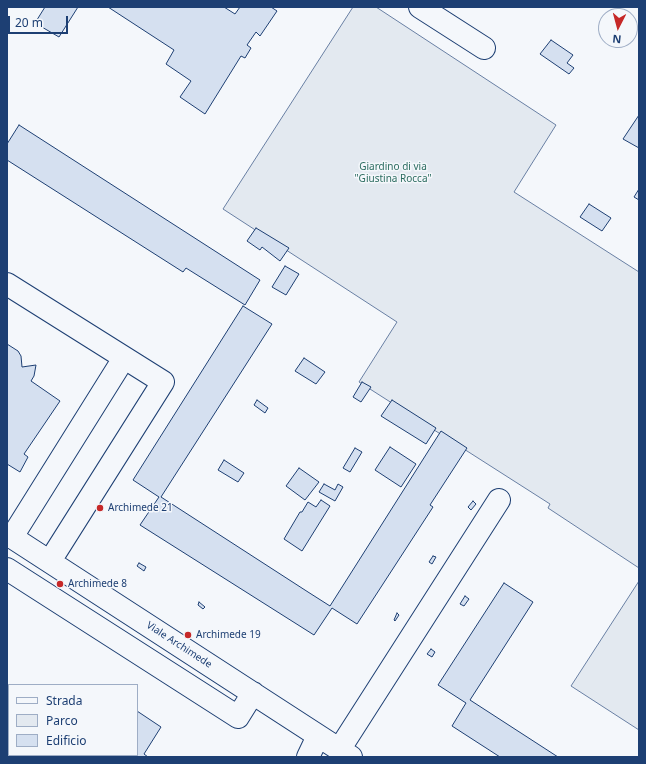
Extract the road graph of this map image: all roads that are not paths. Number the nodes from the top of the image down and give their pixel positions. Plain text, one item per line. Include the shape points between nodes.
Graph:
1 (420, 7) edge
2 (484, 48) dead end
3 (7, 284) edge
4 (124, 358) junction
5 (499, 500) dead end
6 (9, 535) edge
7 (50, 561) junction
8 (7, 569) edge
9 (196, 656) junction
10 (181, 682) junction
11 (253, 693) junction
12 (318, 736) junction
13 (345, 753) edge
14 (308, 757) edge

1 - 2 street
3 - 4 street
4 - 6 street
4 - 7 street via 163,382
5 - 13 street
6 - 7 street, Viale Archimede
7 - 9 street, Viale Archimede
8 - 10 street
9 - 10 street
9 - 11 street, Viale Archimede
10 - 11 street via 238,717
11 - 12 street, Viale Archimede
12 - 13 street, Viale Archimede
12 - 14 street

